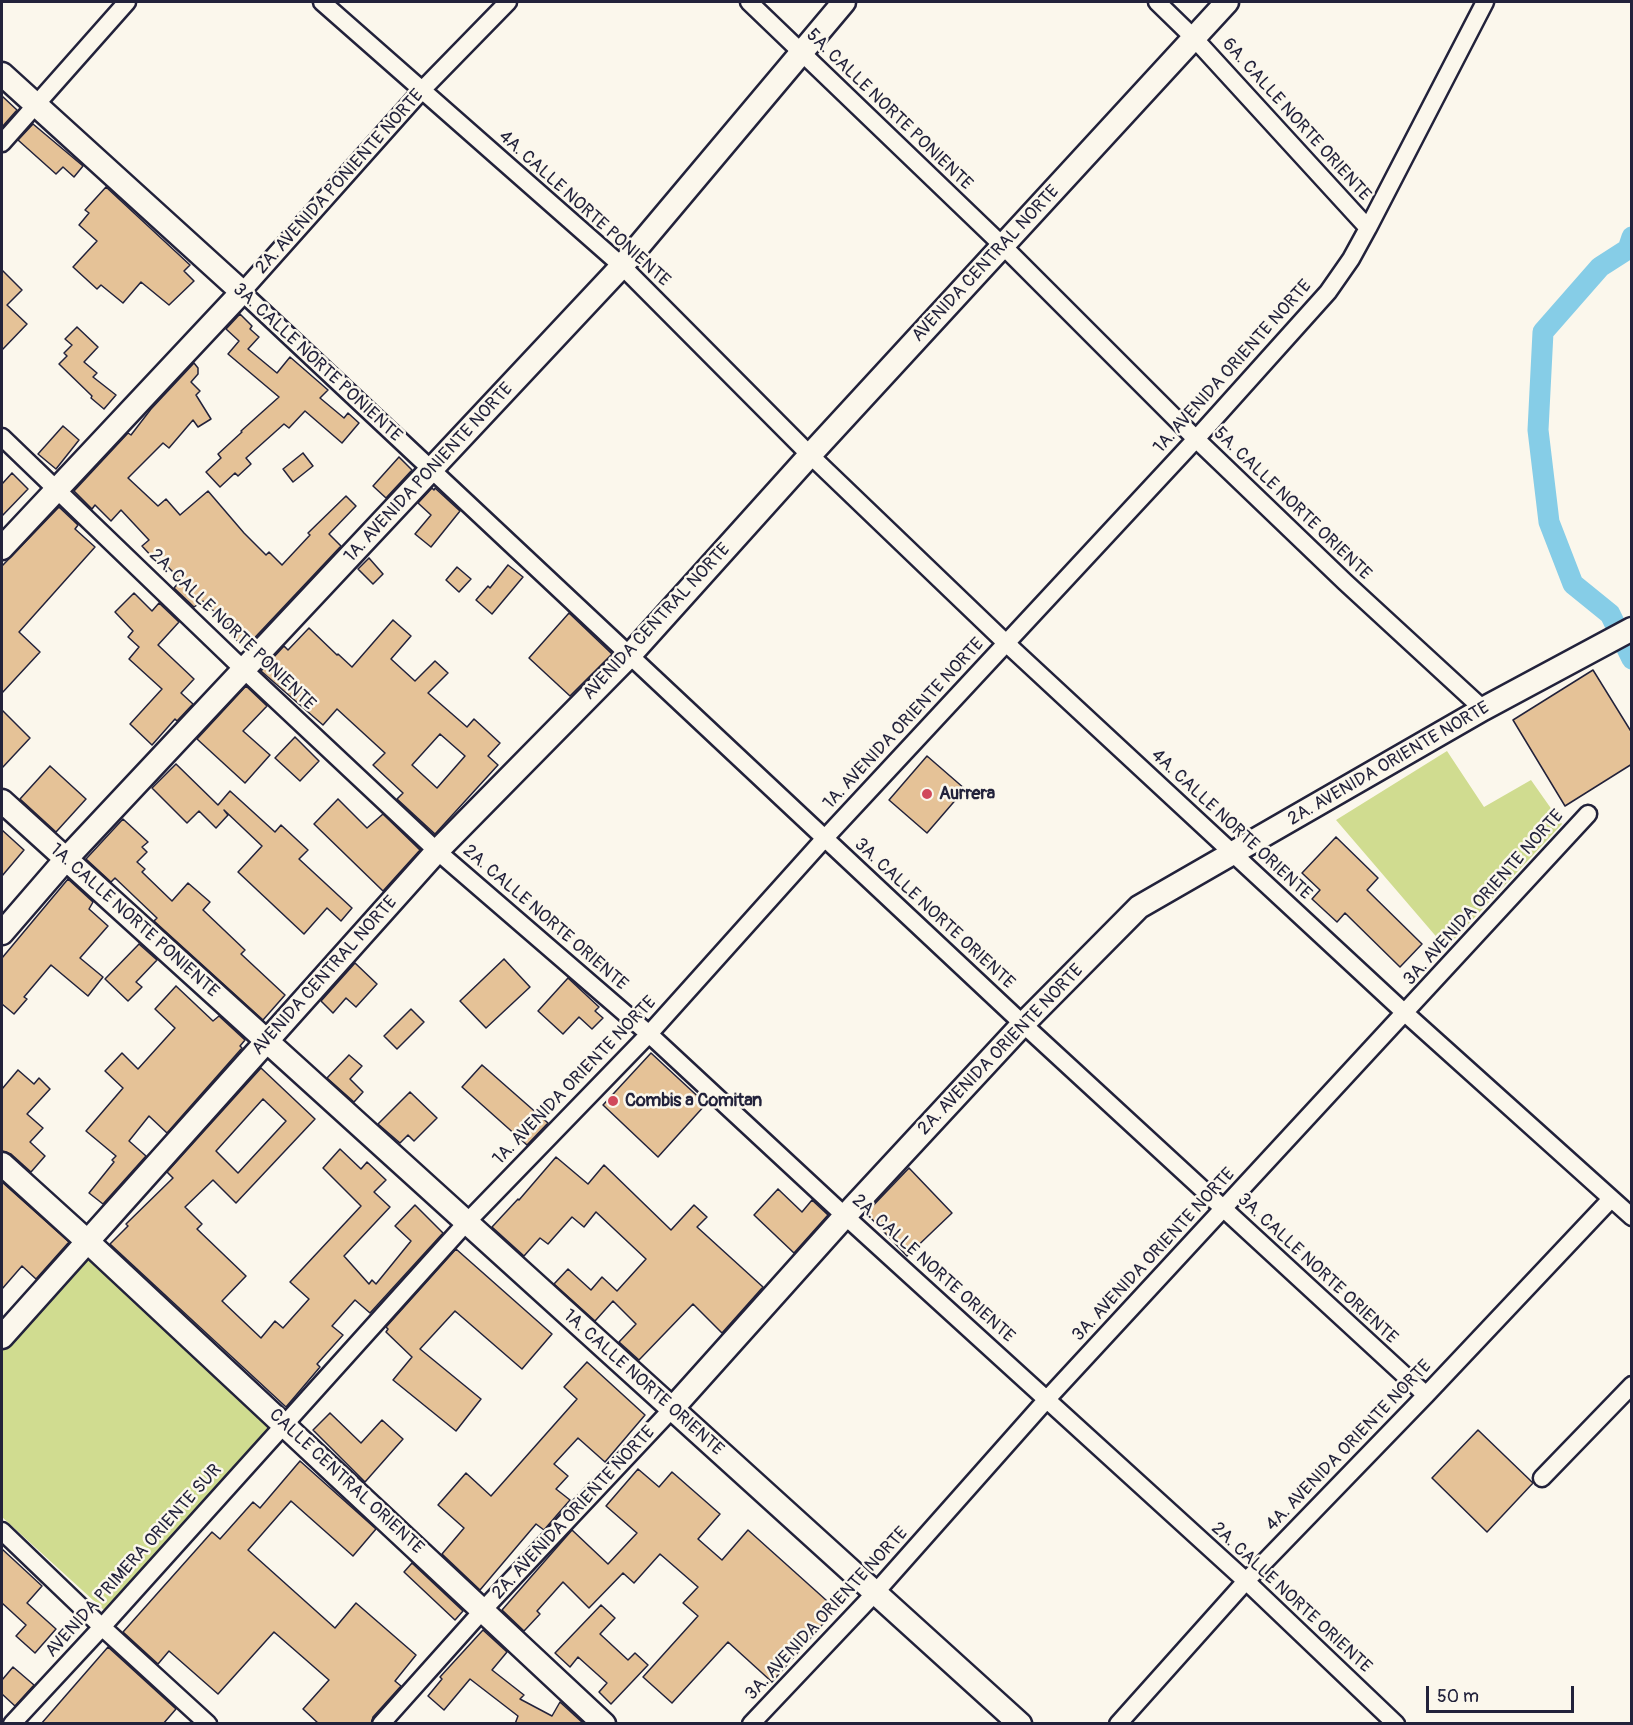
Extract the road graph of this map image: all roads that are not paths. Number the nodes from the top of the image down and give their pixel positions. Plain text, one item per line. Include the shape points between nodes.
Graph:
1 (127, 2) edge
2 (322, 2) edge
3 (508, 2) edge
4 (749, 2) edge
5 (844, 2) edge
6 (1157, 2) edge
7 (1227, 2) edge
8 (1485, 2) edge
9 (1194, 38) junction
10 (801, 53) junction
11 (2, 74) edge
12 (423, 89) junction
13 (36, 105) junction
14 (2, 143) edge
15 (1368, 228) junction
16 (1002, 245) junction
17 (622, 266) junction
18 (242, 292) junction
19 (2, 437) edge
20 (1196, 439) junction
21 (810, 455) junction
22 (431, 470) junction
23 (57, 489) junction
24 (2, 549) edge
25 (1632, 629) edge
26 (1006, 643) junction
27 (630, 655) junction
28 (243, 669) junction
29 (1483, 709) junction
30 (2, 801) edge
31 (1588, 814) dead end
32 (825, 838) junction
33 (437, 851) junction
34 (1234, 854) junction
35 (66, 859) junction
36 (2, 933) edge
37 (1405, 1013) junction
38 (1023, 1024) junction
39 (649, 1034) junction
40 (266, 1042) junction
41 (2, 1164) edge
42 (1611, 1198) junction
43 (1223, 1209) junction
44 (845, 1216) junction
45 (1632, 1218) edge
46 (466, 1223) junction
47 (87, 1241) junction
48 (2, 1337) edge
49 (1632, 1385) edge
50 (1426, 1395) junction
51 (1048, 1398) junction
52 (672, 1409) junction
53 (284, 1424) junction
54 (1542, 1478) dead end
55 (2, 1531) edge
56 (1246, 1581) junction
57 (875, 1593) junction
58 (483, 1610) junction
59 (102, 1627) junction
60 (12, 1724) edge
61 (208, 1724) edge
62 (381, 1724) edge
63 (604, 1724) edge
64 (751, 1724) edge
65 (1020, 1724) edge
66 (1118, 1724) edge
67 (1396, 1724) edge

1 - 13 street
2 - 12 street, 4A. CALLE NORTE PONIENTE
3 - 12 street, 2A. AVENIDA PONIENTE NORTE
4 - 10 street, 5A. CALLE NORTE PONIENTE
5 - 10 street, 1A. AVENIDA PONIENTE NORTE
6 - 9 street, 6A. CALLE NORTE ORIENTE
7 - 9 street, AVENIDA CENTRAL NORTE
8 - 15 street, 1A. AVENIDA ORIENTE NORTE
9 - 15 street, 6A. CALLE NORTE ORIENTE
9 - 16 street, AVENIDA CENTRAL NORTE
10 - 16 street, 5A. CALLE NORTE PONIENTE
10 - 17 street, 1A. AVENIDA PONIENTE NORTE
11 - 13 street, 3A. CALLE NORTE PONIENTE
12 - 17 street, 4A. CALLE NORTE PONIENTE
12 - 18 street, 2A. AVENIDA PONIENTE NORTE
13 - 14 street
13 - 18 street, 3A. CALLE NORTE PONIENTE
15 - 20 street, 1A. AVENIDA ORIENTE NORTE via 1328,292
16 - 20 street, 5A. CALLE NORTE ORIENTE
16 - 21 street, AVENIDA CENTRAL NORTE
17 - 21 street, 4A. CALLE NORTE PONIENTE
17 - 22 street, 1A. AVENIDA PONIENTE NORTE
18 - 22 street, 3A. CALLE NORTE PONIENTE
18 - 23 street, 2A. AVENIDA PONIENTE NORTE
19 - 23 street, 2A. CALLE NORTE PONIENTE
20 - 26 street, 1A. AVENIDA ORIENTE NORTE
20 - 29 street, 5A. CALLE NORTE ORIENTE
21 - 26 street, 4A. CALLE NORTE ORIENTE
21 - 27 street, AVENIDA CENTRAL NORTE
22 - 27 street, 3A. CALLE NORTE PONIENTE
22 - 28 street, 1A. AVENIDA PONIENTE NORTE
23 - 24 street, 2A. AVENIDA PONIENTE NORTE
23 - 28 street, 2A. CALLE NORTE PONIENTE
25 - 29 street, 2A. AVENIDA ORIENTE NORTE
26 - 32 street, 1A. AVENIDA ORIENTE NORTE
26 - 34 street, 4A. CALLE NORTE ORIENTE
27 - 32 street, 3A. CALLE NORTE ORIENTE
27 - 33 street, AVENIDA CENTRAL NORTE
28 - 33 street, 2A. CALLE NORTE PONIENTE
28 - 35 street, 1A. AVENIDA PONIENTE NORTE
29 - 34 street, 2A. AVENIDA ORIENTE NORTE
30 - 35 street, 1A. CALLE NORTE PONIENTE
31 - 37 street, 3A. AVENIDA ORIENTE NORTE
32 - 38 street, 3A. CALLE NORTE ORIENTE
32 - 39 street, 1A. AVENIDA ORIENTE NORTE
33 - 39 street, 2A. CALLE NORTE ORIENTE
33 - 40 street, AVENIDA CENTRAL NORTE
34 - 37 street, 4A. CALLE NORTE ORIENTE
34 - 38 street, 2A. AVENIDA ORIENTE NORTE via 1139,907
35 - 36 street, 1A. AVENIDA PONIENTE NORTE
35 - 40 street, 1A. CALLE NORTE PONIENTE
37 - 42 street, 4A. CALLE NORTE ORIENTE
37 - 43 street, 3A. AVENIDA ORIENTE NORTE
38 - 43 street, 3A. CALLE NORTE ORIENTE
38 - 44 street, 2A. AVENIDA ORIENTE NORTE
39 - 44 street, 2A. CALLE NORTE ORIENTE
39 - 46 street, 1A. AVENIDA ORIENTE NORTE
40 - 46 street, 1A. CALLE NORTE ORIENTE
40 - 47 street, AVENIDA CENTRAL NORTE
41 - 47 street, CALLE CENTRAL ORIENTE
42 - 45 street, 4A. CALLE NORTE ORIENTE
42 - 50 street, 4A. AVENIDA ORIENTE NORTE
43 - 50 street, 3A. CALLE NORTE ORIENTE
43 - 51 street, 3A. AVENIDA ORIENTE NORTE
44 - 51 street, 2A. CALLE NORTE ORIENTE
44 - 52 street, 2A. AVENIDA ORIENTE NORTE
46 - 52 street, 1A. CALLE NORTE ORIENTE
46 - 53 street, 1A. AVENIDA ORIENTE NORTE
47 - 48 street, AVENIDA CENTRAL NORTE
47 - 53 street, CALLE CENTRAL ORIENTE
49 - 54 street
50 - 56 street, 4A. AVENIDA ORIENTE NORTE
51 - 56 street, 2A. CALLE NORTE ORIENTE
51 - 57 street, 3A. AVENIDA ORIENTE NORTE
52 - 57 street, 1A. CALLE NORTE ORIENTE
52 - 58 street, 2A. AVENIDA ORIENTE NORTE
53 - 58 street, CALLE CENTRAL ORIENTE
53 - 59 street, AVENIDA PRIMERA ORIENTE SUR
55 - 59 street
56 - 66 street, 4A. AVENIDA ORIENTE NORTE
56 - 67 street, 2A. CALLE NORTE ORIENTE
57 - 64 street, 3A. AVENIDA ORIENTE NORTE
57 - 65 street, 1A. CALLE NORTE ORIENTE
58 - 62 street, 2A. AVENIDA ORIENTE NORTE
58 - 63 street, CALLE CENTRAL ORIENTE
59 - 60 street, AVENIDA PRIMERA ORIENTE SUR
59 - 61 street

